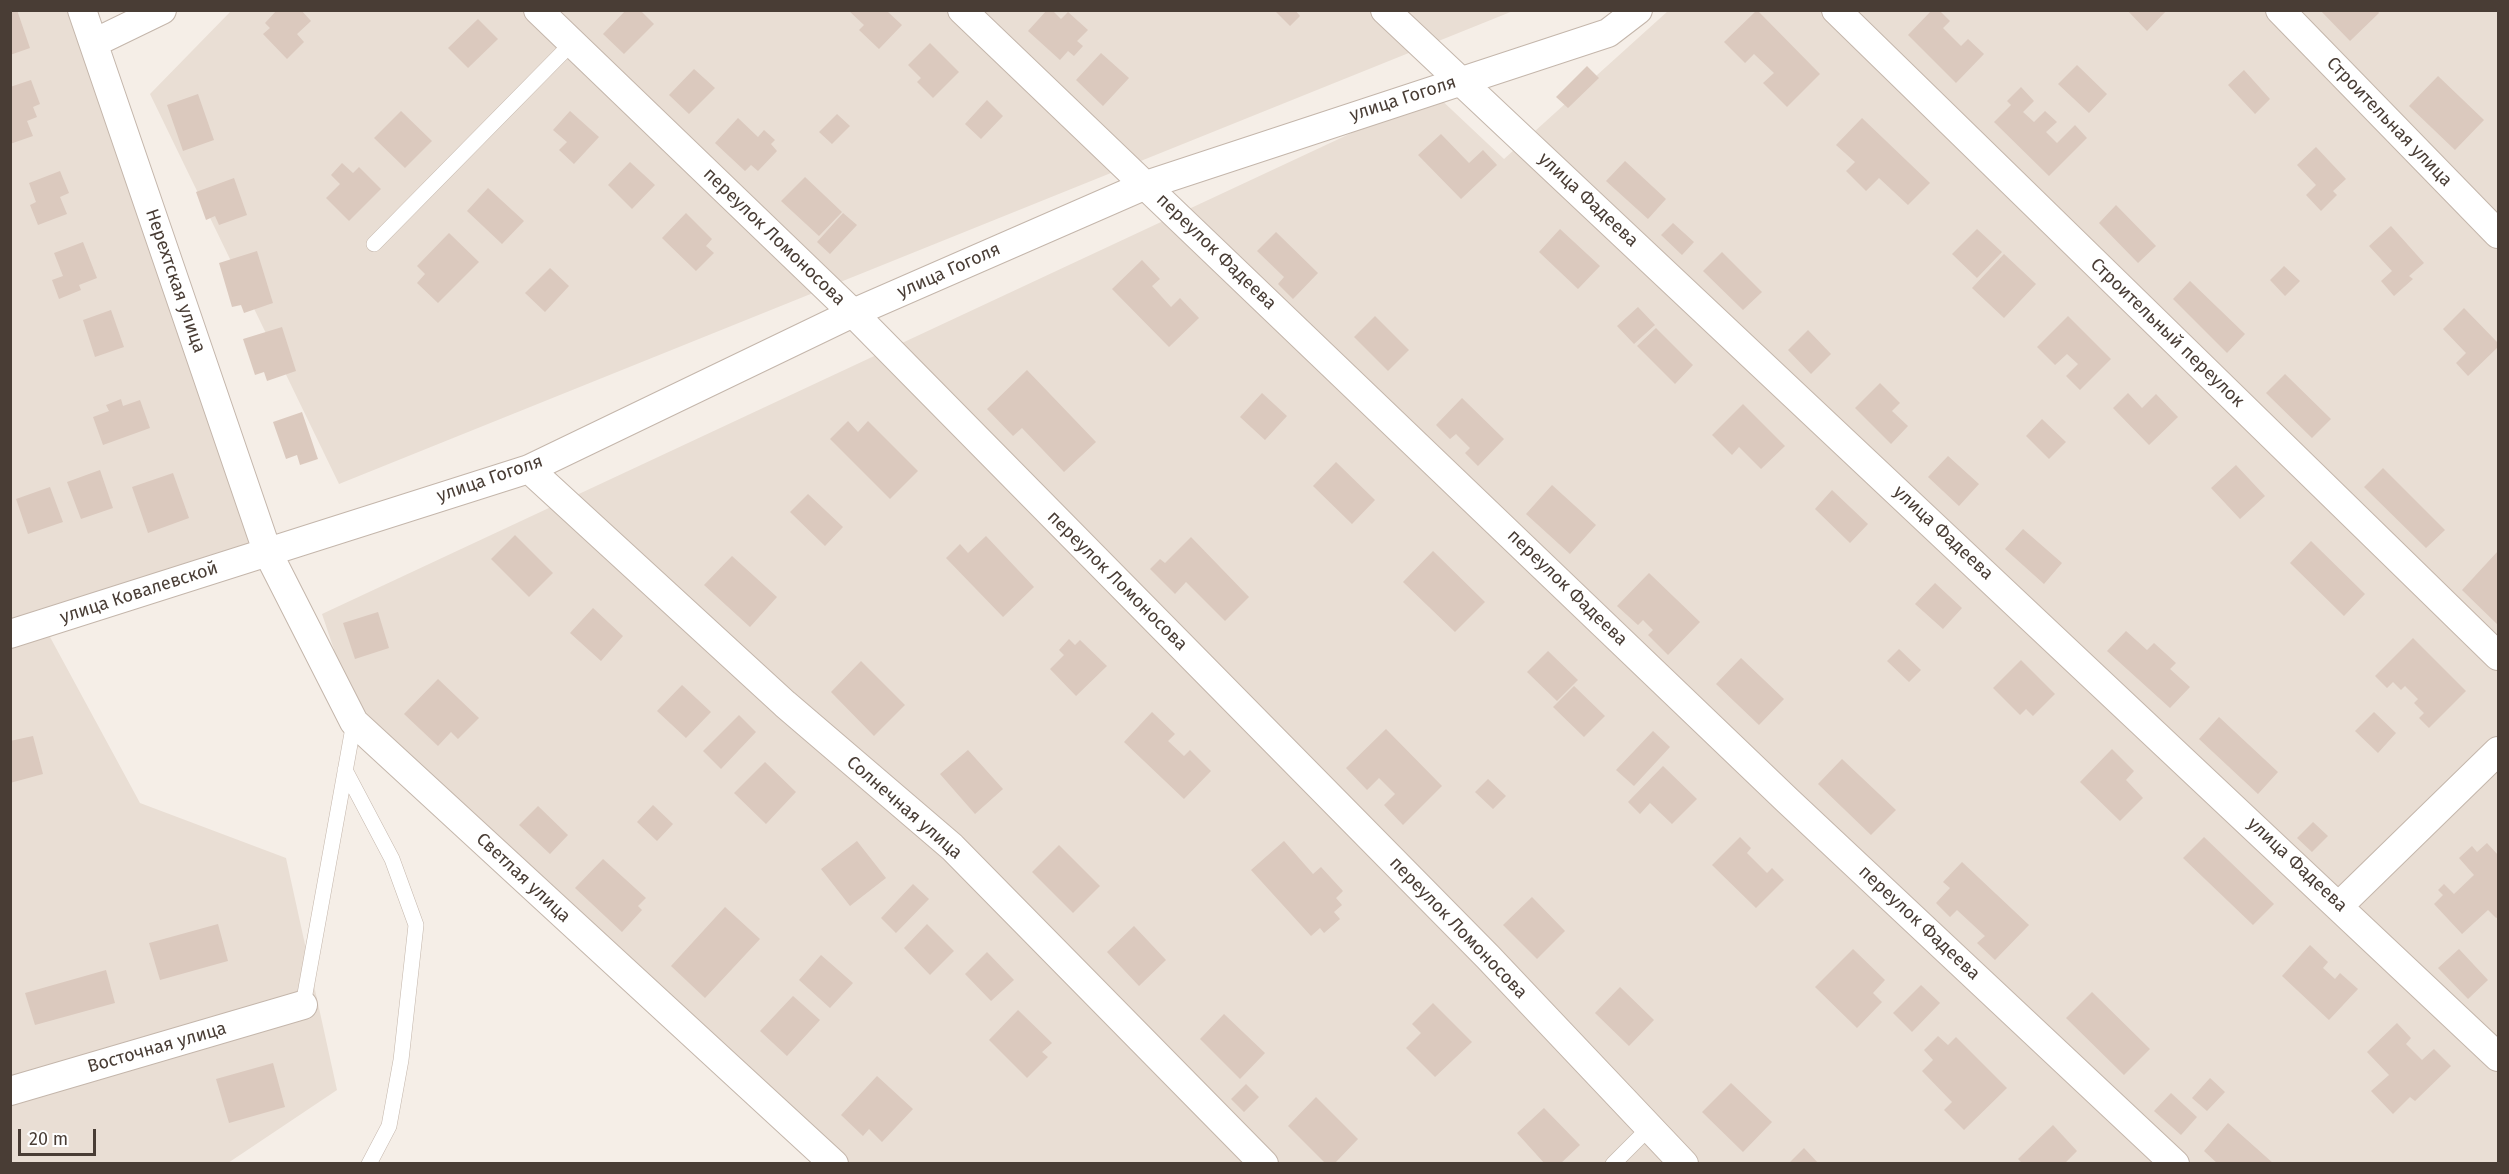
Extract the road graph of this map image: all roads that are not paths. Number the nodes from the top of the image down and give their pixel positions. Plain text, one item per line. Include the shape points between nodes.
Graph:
1 (82, 10) edge
2 (162, 10) edge
3 (538, 10) edge
4 (962, 10) edge
5 (1385, 10) edge
6 (1638, 10) edge
7 (1836, 10) edge
8 (2280, 10) edge
9 (94, 43) junction
10 (572, 43) junction
11 (1460, 80) junction
12 (1146, 185) junction
13 (2499, 234) edge
14 (374, 244) dead end
15 (853, 313) junction
16 (529, 469) junction
17 (267, 551) junction
18 (10, 634) edge
19 (2499, 656) edge
20 (354, 722) junction
21 (2499, 751) edge
22 (345, 770) junction
23 (2340, 905) junction
24 (303, 1005) joint
25 (2499, 1057) edge
26 (10, 1091) edge
27 (1650, 1127) junction
28 (369, 1164) edge
29 (834, 1164) edge
30 (1264, 1164) edge
31 (1613, 1164) edge
32 (1684, 1164) edge
33 (2175, 1164) edge

1 - 9 street, Нерехтская улица
2 - 9 street
3 - 10 street, переулок Ломоносова
4 - 12 street, переулок Фадеева
5 - 11 street, улица Фадеева
6 - 11 street, улица Гоголя via 1608,33
7 - 19 street, Строительный переулок
8 - 13 street, Строительная улица
9 - 17 street, Нерехтская улица
10 - 14 lane
10 - 15 street, переулок Ломоносова
11 - 12 street, улица Гоголя
11 - 23 street, улица Фадеева
12 - 15 street, улица Гоголя
12 - 33 street, переулок Фадеева
15 - 16 street, улица Гоголя
15 - 27 street, переулок Ломоносова via 1488,957
16 - 17 street, улица Гоголя
16 - 30 street, Солнечная улица via 785,704 952,847
17 - 18 street, улица Ковалевской
17 - 20 street, Светлая улица
20 - 22 lane
20 - 29 street, Светлая улица
21 - 23 street
22 - 24 lane
22 - 28 lane via 392,859 416,925 389,1126
23 - 25 street, улица Фадеева
24 - 26 street, Восточная улица
27 - 31 lane
27 - 32 street, переулок Ломоносова

